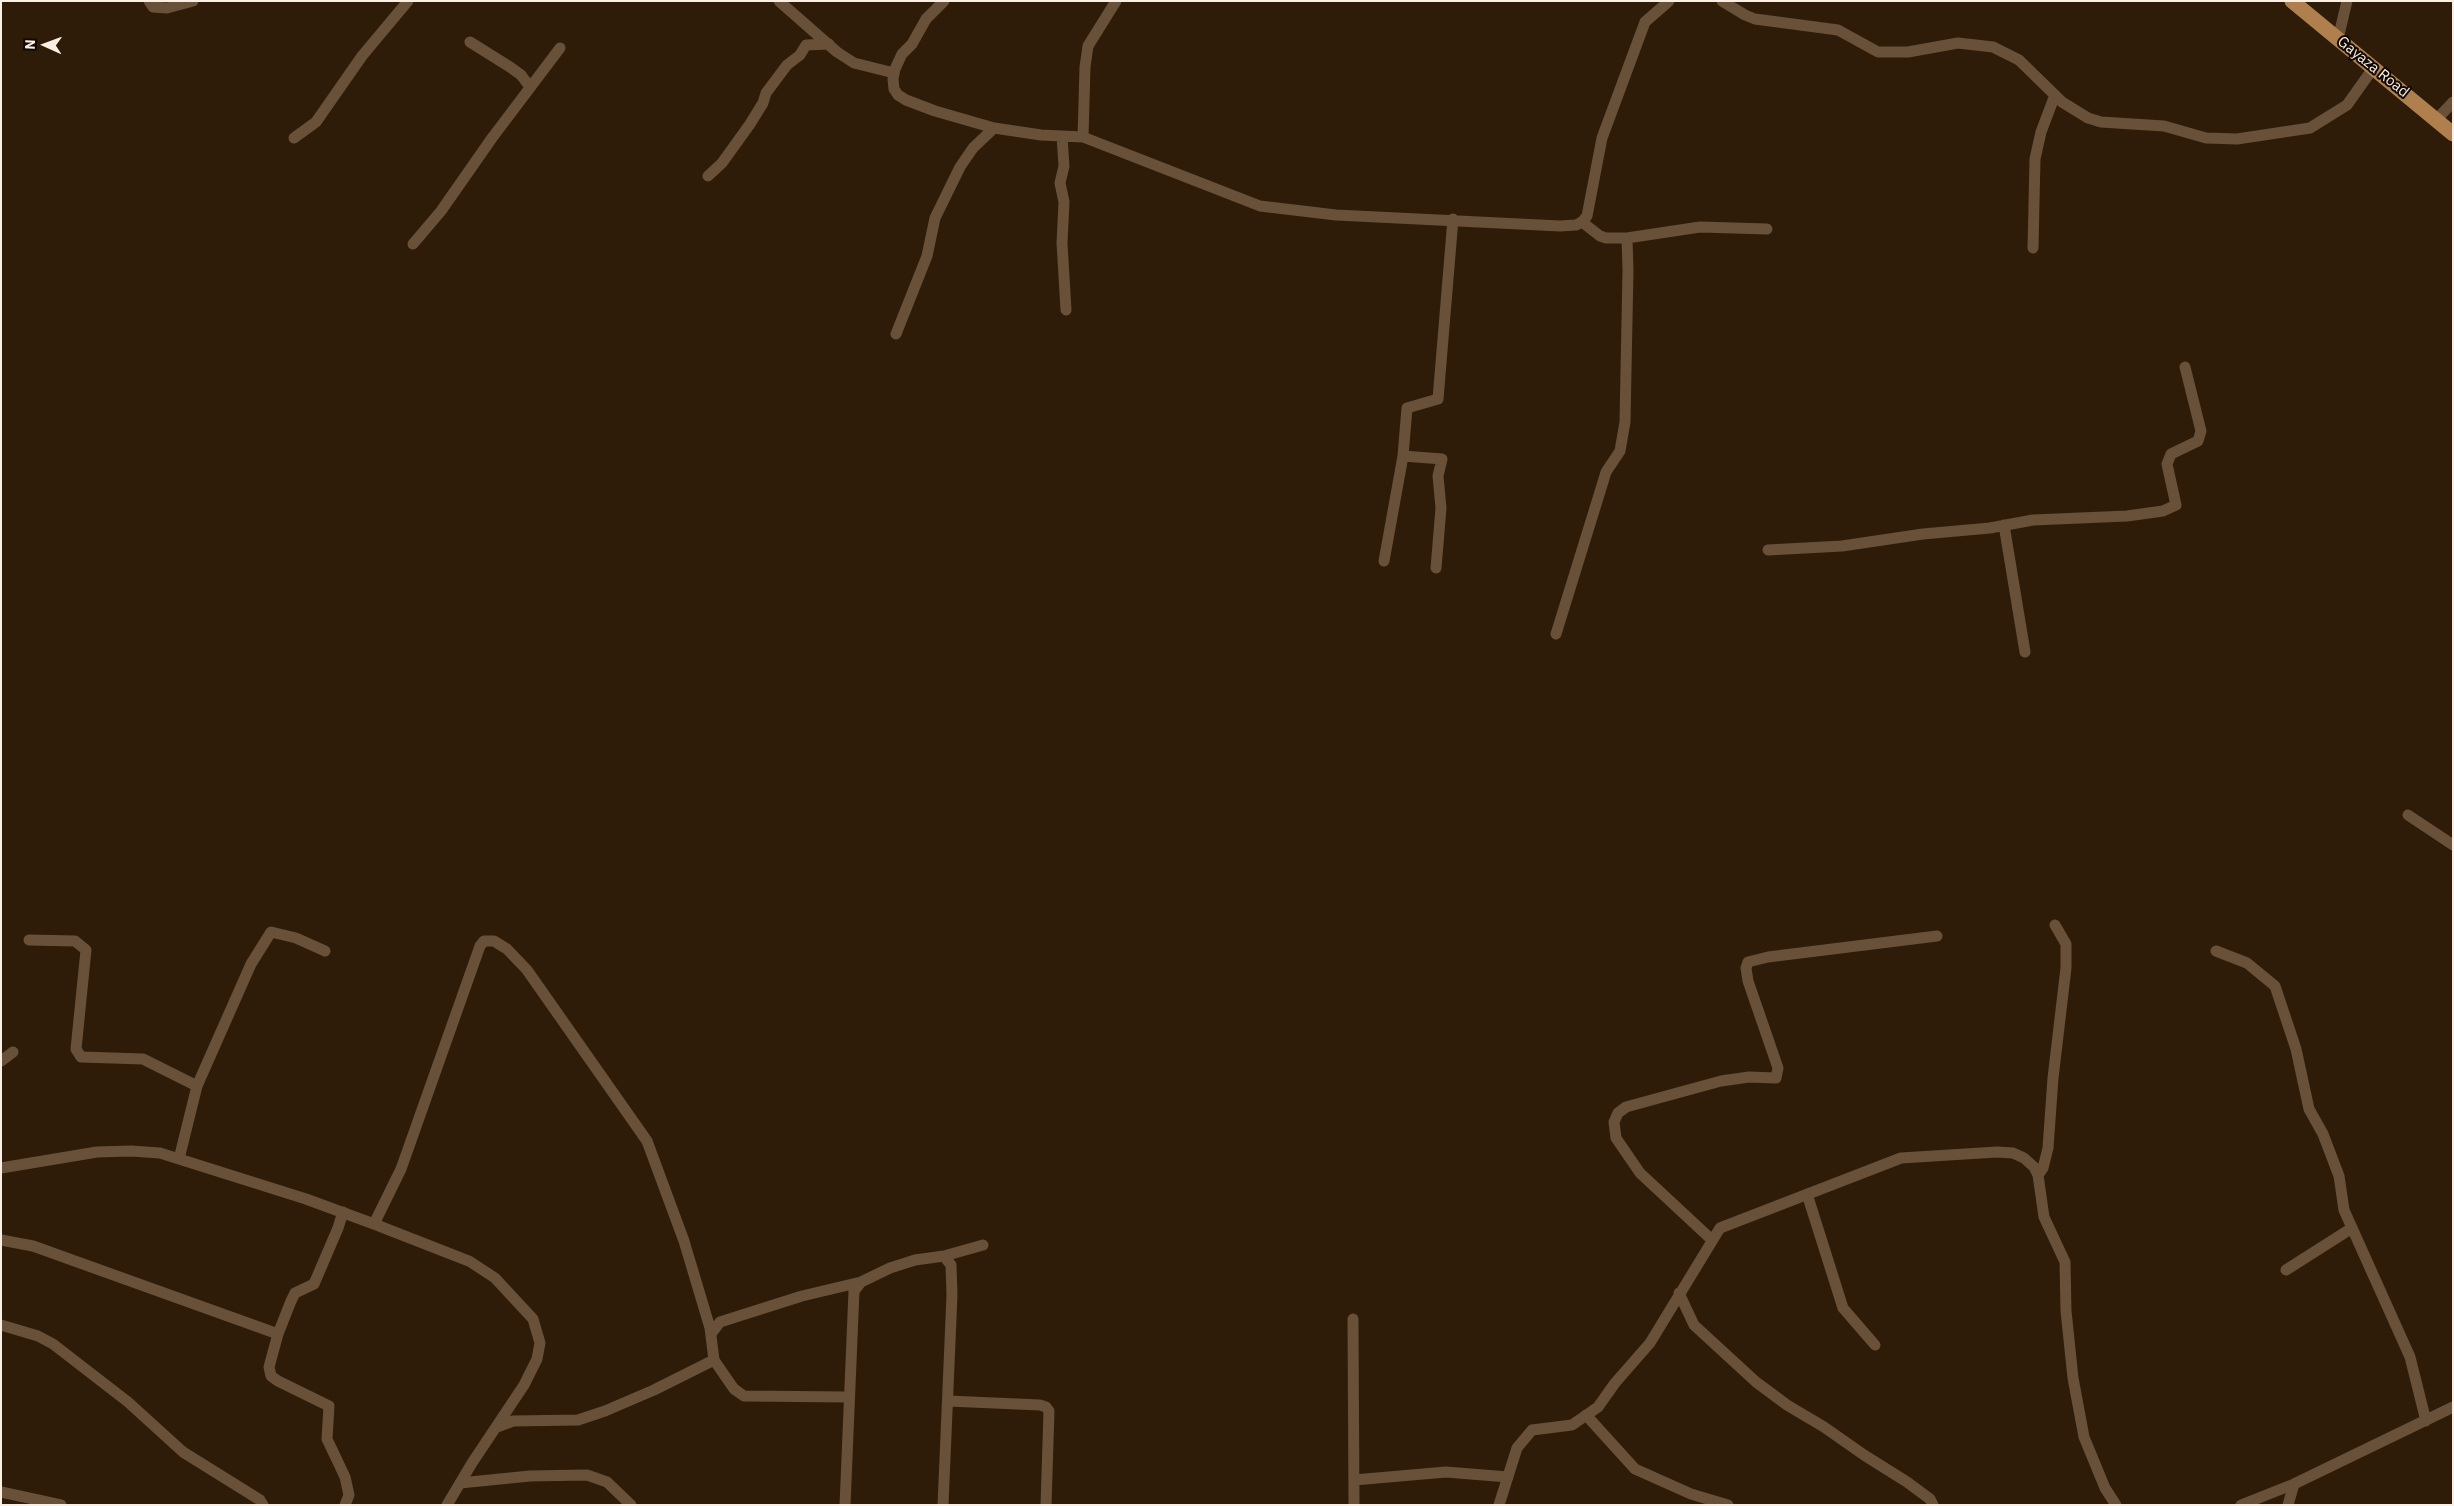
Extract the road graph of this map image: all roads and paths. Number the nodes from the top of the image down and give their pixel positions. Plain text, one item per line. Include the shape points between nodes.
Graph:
1 (149, 1) edge
2 (193, 1) edge
3 (408, 1) edge
4 (779, 1) edge
5 (944, 1) edge
6 (1116, 1) edge
7 (1669, 1) edge
8 (1722, 1) edge
9 (2292, 1) edge
10 (2347, 1) edge
11 (2338, 39) junction
12 (470, 42) dead end
13 (830, 44) junction
14 (560, 48) dead end
15 (2374, 67) junction
16 (894, 73) junction
17 (530, 87) junction
18 (2055, 95) junction
19 (2453, 102) edge
20 (2436, 120) junction
21 (994, 128) junction
22 (2453, 134) edge
23 (1062, 136) junction
24 (1083, 137) junction
25 (294, 138) dead end
26 (708, 176) dead end
27 (1452, 219) junction
28 (1582, 222) junction
29 (1767, 229) dead end
30 (1626, 238) junction
31 (413, 244) dead end
32 (2034, 248) dead end
33 (1066, 310) dead end
34 (896, 334) dead end
35 (2184, 367) dead end
36 (1403, 456) junction
37 (2004, 526) junction
38 (1768, 550) dead end
39 (1384, 561) dead end
40 (1436, 568) dead end
41 (1556, 634) dead end
42 (2024, 652) dead end
43 (2408, 815) dead end
44 (2453, 845) edge
45 (2056, 925) dead end
46 (1937, 936) dead end
47 (29, 940) dead end
48 (325, 951) dead end
49 (2216, 951) dead end
50 (13, 1052) dead end
51 (1, 1061) edge
52 (197, 1086) junction
53 (179, 1159) junction
54 (1, 1168) edge
55 (2038, 1175) junction
56 (1807, 1194) junction
57 (343, 1212) junction
58 (374, 1224) junction
59 (2352, 1228) junction
60 (1, 1240) edge
61 (1712, 1240) junction
62 (982, 1244) dead end
63 (944, 1256) junction
64 (2286, 1270) dead end
65 (861, 1282) junction
66 (1679, 1293) junction
67 (1353, 1319) dead end
68 (1, 1325) edge
69 (278, 1334) junction
70 (710, 1334) junction
71 (1875, 1345) dead end
72 (714, 1360) junction
73 (849, 1397) junction
74 (948, 1401) junction
75 (2453, 1407) edge
76 (1586, 1415) junction
77 (2426, 1421) junction
78 (497, 1427) junction
79 (1508, 1477) junction
80 (1354, 1480) junction
81 (460, 1483) junction
82 (2294, 1484) junction
83 (1, 1492) edge
84 (61, 1505) edge
85 (263, 1505) edge
86 (345, 1505) edge
87 (447, 1505) edge
88 (631, 1505) edge
89 (845, 1505) edge
90 (943, 1505) edge
91 (1046, 1505) edge
92 (1354, 1505) edge
93 (1499, 1505) edge
94 (1728, 1505) edge
95 (1933, 1505) edge
96 (2116, 1505) edge
97 (2242, 1505) edge
98 (2288, 1505) edge

1 - 2 street via 153,7 167,8
3 - 25 street via 362,56 316,122
4 - 13 street
5 - 16 street via 926,19 912,44 902,54
6 - 24 street via 1088,46
7 - 28 street via 1645,22 1605,130 1589,210
8 - 18 street via 1756,19 1838,30 1878,52 1908,52 1958,43 1993,47 2019,60
9 - 11 main road, Gayaza Road
10 - 11 street
11 - 15 main road, Gayaza Road
12 - 17 street via 521,75
13 - 16 street via 854,63
13 - 26 street via 806,45 800,56 787,65 766,93 750,124 722,163
14 - 17 street
15 - 18 street via 2347,105 2310,128 2237,139 2206,138 2164,126 2101,122 2088,118
15 - 20 main road, Gayaza Road
16 - 21 street via 894,89 906,100
17 - 31 street via 441,211
18 - 32 street via 2047,112 2035,159
19 - 20 street
20 - 22 main road, Gayaza Road
21 - 23 street
21 - 34 street via 973,148 960,167 935,218 926,256
23 - 24 street
23 - 33 street via 1064,166 1060,183 1064,202 1062,243
24 - 27 street via 1260,206 1336,214
27 - 28 street via 1560,226
27 - 36 street via 1438,399 1407,408
28 - 30 street via 1600,236
29 - 30 street via 1700,227
30 - 41 street via 1625,422 1620,452 1602,482
35 - 37 street via 2201,431 2198,441 2171,454 2167,464 2176,504 2163,511 2127,516 2033,520
36 - 39 street
36 - 40 street via 1442,459 1438,476 1442,508
37 - 38 street via 1842,546
37 - 42 street
43 - 44 street
45 - 55 street via 2066,944 2066,968 2048,1148
46 - 61 street via 1748,962 1748,981 1778,1068 1776,1078 1721,1081 1626,1107 1618,1113 1614,1122 1616,1138 1640,1173
47 - 52 street via 75,941 86,950 76,1049 81,1057 143,1059
48 - 52 street via 296,938 271,932 251,964
49 - 59 street via 2247,963 2275,986 2296,1049 2309,1109 2323,1134 2339,1176 2344,1210
50 - 51 street
52 - 53 street
53 - 54 street via 150,1152 117,1150
53 - 57 street
55 - 56 street via 2024,1158 2013,1153 1912,1156
55 - 96 street via 2044,1217 2065,1262 2073,1378 2084,1437 2105,1488
56 - 61 street via 1727,1224
56 - 71 street via 1843,1308
57 - 58 street
57 - 69 street via 314,1284 295,1293
58 - 70 street via 401,1168 480,946 484,941 494,940 528,970 647,1141 684,1241
58 - 78 street via 484,1269 507,1288 533,1319 540,1343 538,1360
59 - 64 street
59 - 77 street via 2410,1357
60 - 69 street via 33,1246
61 - 66 street
62 - 63 street
63 - 65 street via 915,1260
63 - 74 street via 949,1260 952,1271
65 - 70 street via 802,1296 720,1322
65 - 73 street via 854,1291
66 - 76 street via 1650,1343 1598,1408
66 - 95 street via 1694,1325 1756,1382 1907,1482 1930,1498
67 - 80 street
68 - 85 street via 54,1344 128,1402 183,1452 260,1500
69 - 86 street via 270,1363 271,1376 329,1406 328,1439 345,1478 349,1495
70 - 72 street
72 - 73 street via 734,1389 744,1396
72 - 78 street via 654,1390 578,1420 513,1421
73 - 89 street
74 - 90 street
74 - 91 street via 1046,1407 1049,1411
75 - 77 street
76 - 79 street via 1572,1425 1532,1430 1517,1448
76 - 94 street via 1635,1469 1691,1494
77 - 82 street
78 - 81 street
79 - 80 street via 1446,1472
79 - 93 street
80 - 92 street
81 - 87 street
81 - 88 street via 530,1476 587,1475 607,1482
82 - 97 street
82 - 98 street
83 - 84 street

